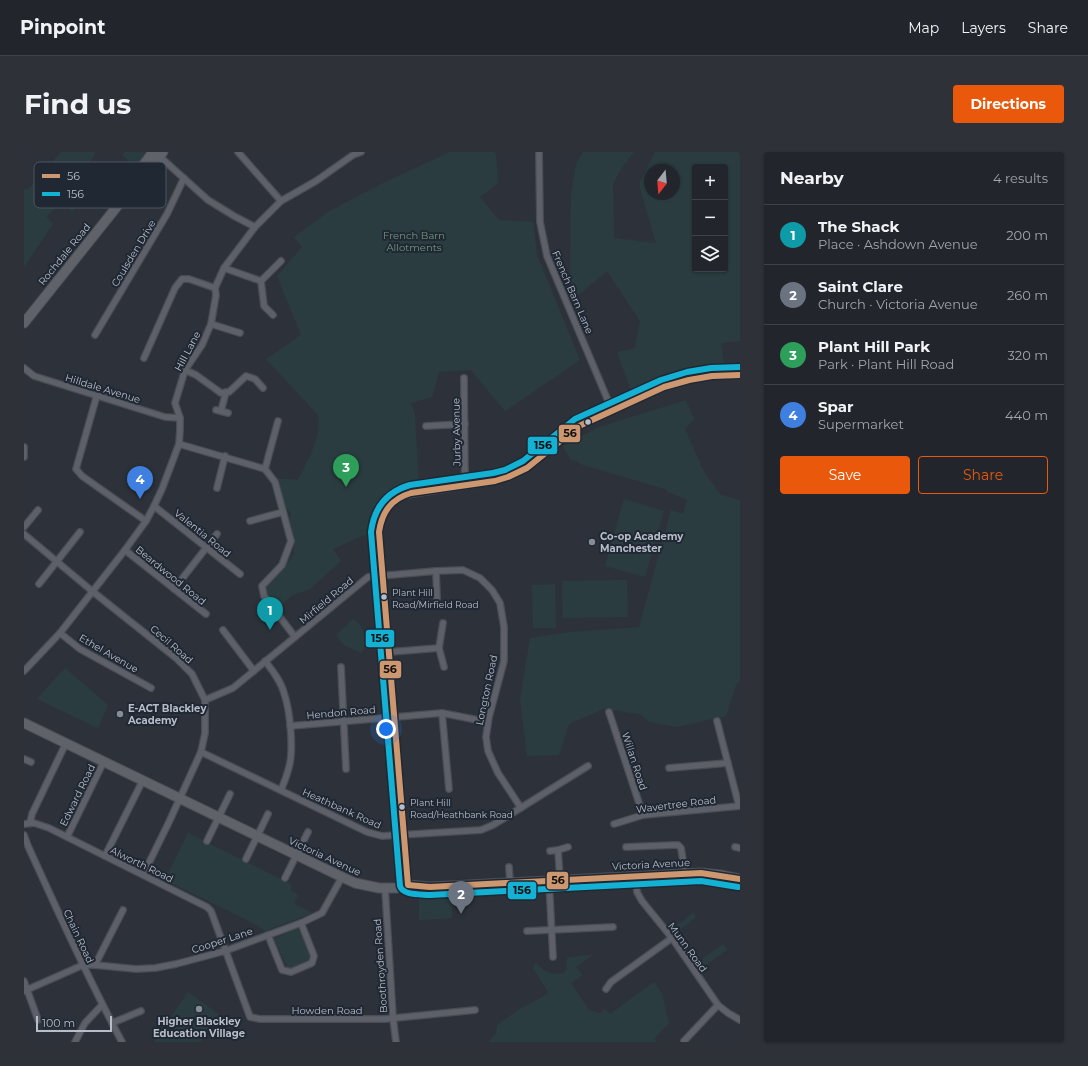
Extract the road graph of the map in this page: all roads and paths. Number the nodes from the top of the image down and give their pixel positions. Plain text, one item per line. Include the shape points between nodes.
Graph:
1 (238, 152) edge
2 (361, 152) edge
3 (539, 152) edge
4 (158, 153) edge
5 (352, 154) edge
6 (153, 162) edge
7 (184, 178) junction
8 (280, 201) junction
9 (116, 208) edge
10 (255, 227) junction
11 (281, 261) dead end
12 (224, 268) junction
13 (261, 281) junction
14 (215, 288) junction
15 (273, 315) dead end
16 (24, 323) edge
17 (211, 324) junction
18 (240, 333) dead end
19 (95, 335) dead end
20 (144, 358) dead end
21 (24, 368) edge
22 (185, 370) junction
23 (740, 374) edge
24 (464, 378) dead end
25 (263, 388) dead end
26 (226, 392) junction
27 (97, 395) junction
28 (612, 410) junction
29 (228, 413) dead end
30 (180, 418) junction
31 (278, 421) dead end
32 (465, 424) junction
33 (426, 426) dead end
34 (179, 444) junction
35 (24, 447) edge
36 (225, 456) junction
37 (24, 457) edge
38 (265, 469) junction
39 (465, 486) junction
40 (217, 488) dead end
41 (154, 506) junction
42 (38, 510) dead end
43 (283, 512) junction
44 (146, 521) junction
45 (250, 521) dead end
46 (24, 527) edge
47 (80, 532) dead end
48 (24, 534) edge
49 (217, 534) dead end
50 (207, 547) junction
51 (126, 550) junction
52 (57, 561) junction
53 (436, 571) junction
54 (240, 574) dead end
55 (383, 575) junction
56 (38, 584) dead end
57 (174, 589) junction
58 (92, 591) junction
59 (437, 598) dead end
60 (206, 614) dead end
61 (443, 622) dead end
62 (223, 630) dead end
63 (60, 632) junction
64 (295, 637) junction
65 (439, 648) junction
66 (388, 652) junction
67 (265, 661) junction
68 (341, 667) dead end
69 (444, 667) dead end
70 (24, 671) edge
71 (254, 671) junction
72 (151, 688) dead end
73 (205, 700) junction
74 (609, 712) dead end
75 (442, 713) junction
76 (394, 717) junction
77 (344, 720) junction
78 (717, 721) dead end
79 (488, 722) junction
80 (24, 723) edge
81 (290, 726) junction
82 (66, 743) junction
83 (201, 752) junction
84 (24, 759) edge
85 (104, 761) junction
86 (31, 762) dead end
87 (728, 763) junction
88 (588, 766) dead end
89 (669, 768) dead end
90 (346, 769) dead end
91 (143, 780) junction
92 (449, 789) dead end
93 (281, 790) junction
94 (230, 794) dead end
95 (180, 798) junction
96 (740, 806) edge
97 (521, 808) junction
98 (268, 814) dead end
99 (643, 815) junction
100 (219, 817) junction
101 (27, 823) edge
102 (614, 824) dead end
103 (308, 832) dead end
104 (24, 835) edge
105 (404, 835) junction
106 (257, 836) junction
107 (67, 837) junction
108 (207, 841) dead end
109 (568, 847) dead end
110 (626, 847) dead end
111 (558, 850) junction
112 (550, 851) dead end
113 (297, 855) junction
114 (105, 856) junction
115 (246, 859) dead end
116 (509, 867) dead end
117 (685, 874) junction
118 (143, 875) junction
119 (636, 876) junction
120 (342, 877) junction
121 (285, 878) dead end
122 (560, 879) junction
123 (740, 879) edge
124 (549, 880) junction
125 (510, 882) junction
126 (408, 885) junction
127 (385, 888) junction
128 (123, 910) dead end
129 (301, 923) junction
130 (613, 927) dead end
131 (551, 930) junction
132 (527, 931) dead end
133 (268, 935) junction
134 (672, 938) junction
135 (225, 951) junction
136 (552, 957) dead end
137 (83, 965) junction
138 (95, 965) junction
139 (24, 981) edge
140 (606, 989) dead end
141 (26, 990) edge
142 (102, 1005) junction
143 (718, 1005) junction
144 (475, 1010) dead end
145 (141, 1011) dead end
146 (393, 1018) junction
147 (38, 1020) dead end
148 (740, 1020) edge
149 (112, 1023) junction
150 (684, 1041) dead end
151 (75, 1042) edge
152 (122, 1042) edge
153 (396, 1042) edge

1 - 8 street
2 - 5 street, Hill Lane
3 - 28 street, French Barn Lane via 540,222 547,256
4 - 6 main road, Rochdale Road
4 - 7 street
5 - 8 street, Hill Lane via 316,181
7 - 10 street via 208,200
7 - 19 street, Coulsden Drive via 167,214
8 - 10 street, Hill Lane
9 - 16 main road, Rochdale Road
10 - 12 street, Hill Lane
11 - 13 street
12 - 13 street
12 - 14 street, Hill Lane
13 - 15 street via 264,306
14 - 17 street, Hill Lane
14 - 20 street via 182,279 175,288
17 - 18 street
17 - 22 street, Hill Lane via 202,345
21 - 27 street, Hilldale Avenue via 34,376
22 - 26 street via 221,393
22 - 30 street, Hill Lane via 175,403
23 - 28 street via 712,376 664,387
24 - 32 street, Jurby Avenue
25 - 26 street via 255,379 246,376
26 - 29 street via 219,411
27 - 30 street, Hilldale Avenue via 165,417
27 - 44 street via 76,469 82,476
28 - 39 street via 579,426 527,468 495,482
30 - 34 street, Hill Lane
31 - 38 street
32 - 33 street
32 - 39 street, Jurby Avenue
34 - 36 street
34 - 41 street, Hill Lane
35 - 37 street
36 - 38 street
36 - 40 street
38 - 43 street via 275,482
39 - 55 street via 406,495 390,504 382,518 379,532
41 - 44 street, Hill Lane
41 - 50 street, Valentia Road
42 - 46 street
43 - 45 street
43 - 64 street via 291,541 282,565 262,586 264,596
44 - 51 street, Hill Lane
47 - 52 street
48 - 52 street, Cecil Road
49 - 50 street
50 - 54 street, Valentia Road
50 - 57 street
51 - 57 street, Beardwood Road
51 - 58 street, Hill Lane
52 - 56 street
52 - 58 street, Cecil Road
53 - 55 street, Longton Road
53 - 59 street
53 - 79 street, Longton Road via 463,570 480,578 492,590 500,604 504,627 504,660
55 - 64 street, Mirfield Road via 368,577
55 - 66 street
57 - 60 street, Beardwood Road
58 - 63 street, Hill Lane
58 - 73 street, Cecil Road via 176,658 192,674
61 - 65 street
62 - 71 street
63 - 70 street, Hill Lane
63 - 72 street, Ethel Avenue via 80,649
64 - 67 street, Mirfield Road
65 - 66 street
65 - 69 street
66 - 76 street
67 - 71 street, Mirfield Road
67 - 81 street via 284,691
68 - 77 street
71 - 73 street, Mirfield Road via 234,688
73 - 83 street, Cecil Road via 205,733
74 - 99 street, Willan Road
75 - 76 street, Hendon Road
75 - 79 street, Hendon Road
75 - 92 street
76 - 77 street, Hendon Road
76 - 105 street
77 - 81 street, Hendon Road
77 - 90 street
78 - 87 street
79 - 97 street, Longton Road via 488,751 498,773
80 - 82 main road, Victoria Avenue
81 - 93 street via 292,754
82 - 85 main road, Victoria Avenue
82 - 101 street
83 - 93 street, Heathbank Road
83 - 95 street, Cecil Road
84 - 86 street
85 - 91 main road, Victoria Avenue
85 - 107 street, Edward Road
87 - 89 street
87 - 96 street
88 - 97 street, Heathbank Road
91 - 95 main road, Victoria Avenue
91 - 114 street
93 - 105 street, Heathbank Road via 370,833 382,836
94 - 100 street
95 - 100 main road, Victoria Avenue
95 - 118 street, Cecil Road
96 - 99 street, Wavertree Road
97 - 105 street, Heathbank Road via 481,830
98 - 106 street
99 - 102 street, Wavertree Road
100 - 106 main road, Victoria Avenue
100 - 108 street
101 - 107 street, Alworth Road via 37,824
103 - 113 street
104 - 137 street, Chain Road
105 - 126 street
106 - 113 main road, Victoria Avenue
106 - 115 street
107 - 114 street, Alworth Road
109 - 111 street
110 - 117 street via 674,844 681,848
111 - 112 street
111 - 122 street
113 - 120 main road, Victoria Avenue
113 - 121 street
114 - 118 street, Alworth Road
116 - 125 street
117 - 119 main road, Victoria Avenue
117 - 123 main road, Victoria Avenue via 712,874
118 - 135 street, Alworth Road via 207,906
119 - 122 main road, Victoria Avenue
119 - 134 street, Munn Road via 642,901
120 - 127 main road, Victoria Avenue via 360,884
120 - 129 street, Cooper Lane via 322,914
122 - 124 main road, Victoria Avenue
124 - 125 main road, Victoria Avenue
124 - 131 street
125 - 126 main road, Victoria Avenue
126 - 127 main road, Victoria Avenue
127 - 146 street, Boothroyden Road
128 - 138 street
129 - 133 street, Cooper Lane
129 - 133 street via 314,956 312,963 291,972 282,970
130 - 131 street
131 - 132 street
131 - 136 street
133 - 135 street, Cooper Lane
134 - 140 street via 611,982
134 - 143 street, Munn Road
135 - 138 street, Cooper Lane via 155,968
135 - 146 street, Howden Road via 250,1017
137 - 138 street, Cooper Lane
137 - 141 street
137 - 142 street, Chain Road
139 - 141 street
141 - 147 street
142 - 149 street, Chain Road
142 - 151 street via 85,1023
143 - 148 street, Munn Road
143 - 150 street
144 - 146 street, Howden Road
145 - 149 street
146 - 153 street, Boothroyden Road
149 - 152 street, Chain Road

